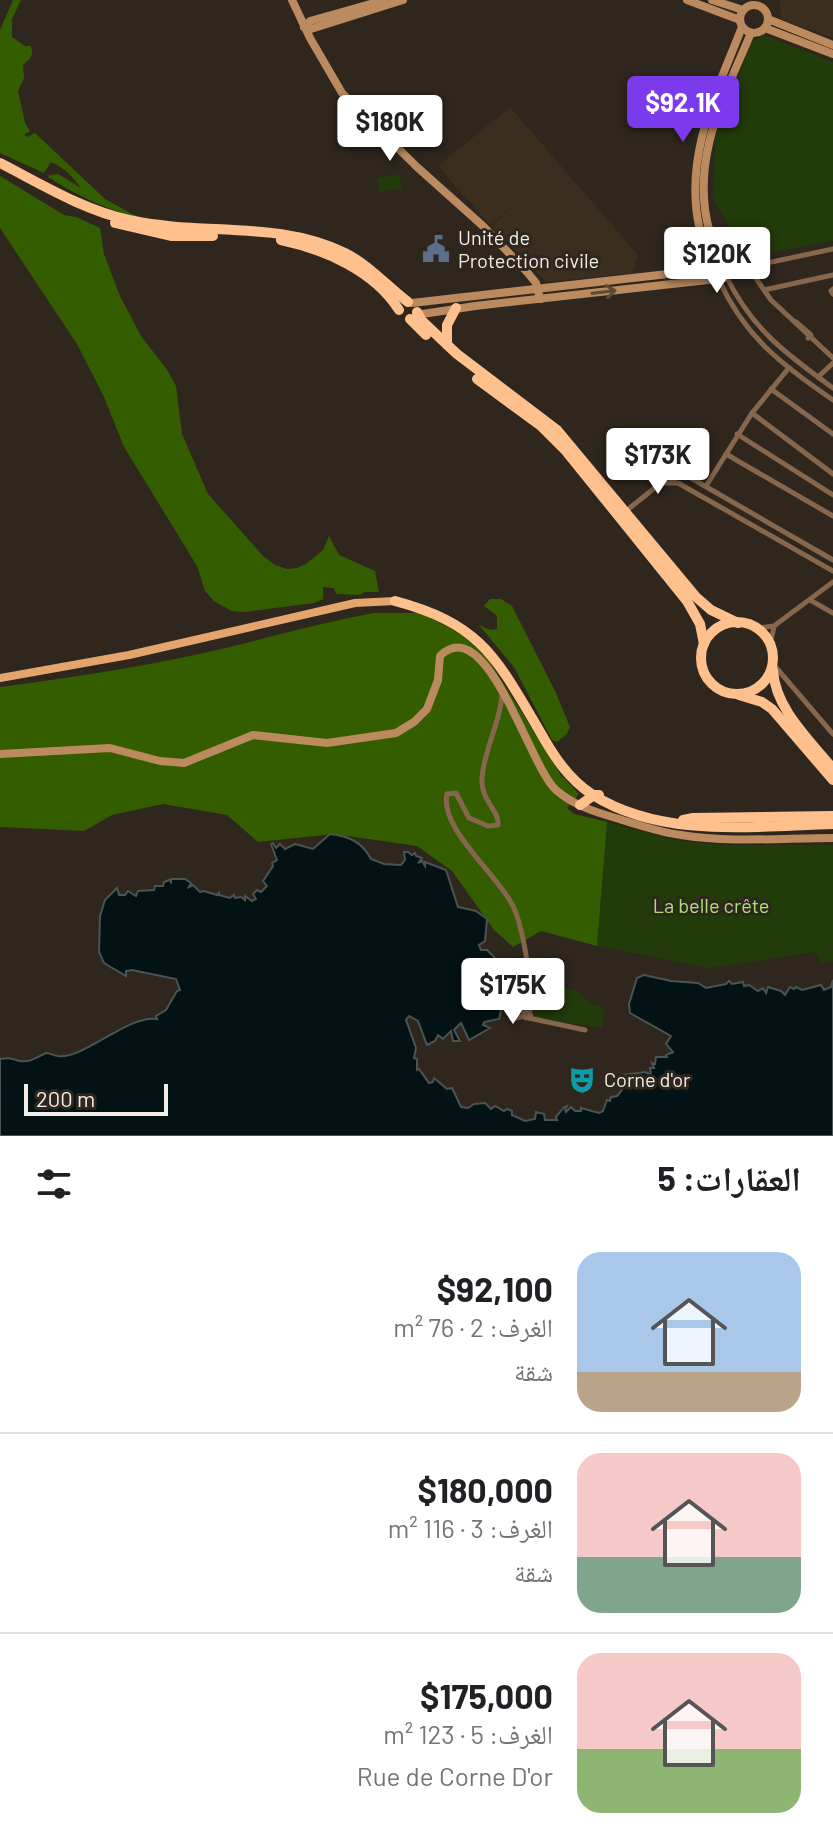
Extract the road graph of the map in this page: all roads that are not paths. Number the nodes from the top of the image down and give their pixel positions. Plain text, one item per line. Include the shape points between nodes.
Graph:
1 (292, 0) edge
2 (385, 0) edge
3 (403, 0) edge
4 (687, 0) edge
5 (712, 0) edge
6 (743, 10) junction
7 (767, 23) junction
8 (744, 26) junction
9 (304, 27) junction
10 (833, 45) edge
11 (833, 54) edge
12 (0, 163) edge
13 (0, 171) edge
14 (833, 249) edge
15 (717, 267) junction
16 (748, 267) junction
17 (833, 275) edge
18 (722, 277) junction
19 (763, 290) junction
20 (539, 295) junction
21 (456, 308) junction
22 (411, 311) junction
23 (447, 345) junction
24 (833, 360) edge
25 (788, 369) junction
26 (818, 377) junction
27 (833, 388) edge
28 (771, 389) junction
29 (833, 400) edge
30 (752, 413) junction
31 (737, 434) junction
32 (833, 434) edge
33 (726, 454) junction
34 (673, 472) junction
35 (833, 474) edge
36 (666, 482) junction
37 (706, 486) junction
38 (833, 495) edge
39 (624, 512) junction
40 (833, 516) edge
41 (833, 560) edge
42 (833, 571) edge
43 (833, 582) edge
44 (810, 600) junction
45 (395, 601) junction
46 (833, 613) edge
47 (738, 623) junction
48 (774, 626) junction
49 (757, 628) junction
50 (704, 644) junction
51 (770, 644) junction
52 (773, 664) junction
53 (0, 678) edge
54 (502, 690) junction
55 (737, 694) junction
56 (511, 709) junction
57 (499, 713) junction
58 (833, 734) edge
59 (0, 754) edge
60 (833, 769) edge
61 (833, 780) edge
62 (576, 782) junction
63 (594, 795) junction
64 (612, 799) junction
65 (578, 805) junction
66 (681, 822) junction
67 (833, 823) edge
68 (833, 838) edge
69 (528, 1015) junction
70 (512, 1019) dead end
71 (585, 1030) dead end

1 - 9 street
2 - 9 street
3 - 9 street
4 - 8 street
5 - 6 street
6 - 7 street via 759,5 766,10
6 - 8 street
7 - 8 street via 758,33
7 - 10 street
7 - 11 street
8 - 15 street via 697,157 697,210
9 - 20 street via 348,99 483,226 527,272
12 - 22 highway via 124,219 170,228 262,231 321,242 357,260
13 - 22 highway via 90,215 145,232 260,237 311,249 345,263
14 - 16 street
15 - 16 street
15 - 18 street via 726,269
15 - 18 street via 713,277
15 - 20 street
16 - 18 street
16 - 19 street
17 - 19 street
20 -> 18 street
18 - 25 street via 730,304 745,327
18 - 26 street via 768,338
19 - 24 street
20 - 21 street
20 - 22 street
21 - 22 street
21 - 23 highway via 447,325
22 - 23 highway
22 - 50 highway via 465,369 566,451 687,601
23 - 39 highway via 557,430
24 - 26 street
25 - 28 street
25 - 29 street
26 - 27 street
28 - 30 street
28 - 32 street
30 - 31 street
30 - 35 street
31 - 33 street
31 - 38 street
33 - 37 street
33 - 40 street
34 - 36 street via 673,479
34 - 36 street via 661,471
34 - 37 street
36 - 39 street
36 - 42 street via 678,483
37 - 41 street
39 - 47 highway via 703,604
43 - 44 street
44 - 46 street
44 - 48 street
45 - 53 main road via 355,603 115,658
45 - 62 highway via 442,616 471,633
45 - 64 highway via 432,609 472,631 505,670 567,766
47 - 49 highway
47 - 50 highway via 718,629
48 - 49 street
48 - 51 street
49 - 51 highway
50 - 55 highway via 706,676 722,690
51 - 52 highway
52 - 55 highway via 756,689
52 - 58 street
52 - 60 highway via 786,710
54 - 56 street
54 - 57 street
54 - 59 street via 474,652 449,647 440,656 427,709 396,733 327,743 253,735 184,763 110,748
55 - 61 highway via 772,709
56 - 57 street
56 - 65 street via 548,782
57 - 69 street via 482,779 498,825 469,818 456,793 447,794 445,802 457,830 515,910 529,977
62 - 63 highway
62 - 65 highway
63 - 64 highway
63 - 65 highway
63 - 66 highway via 636,813
64 - 66 highway
65 - 68 street via 684,836
66 - 67 highway
69 - 70 street
69 - 71 street

